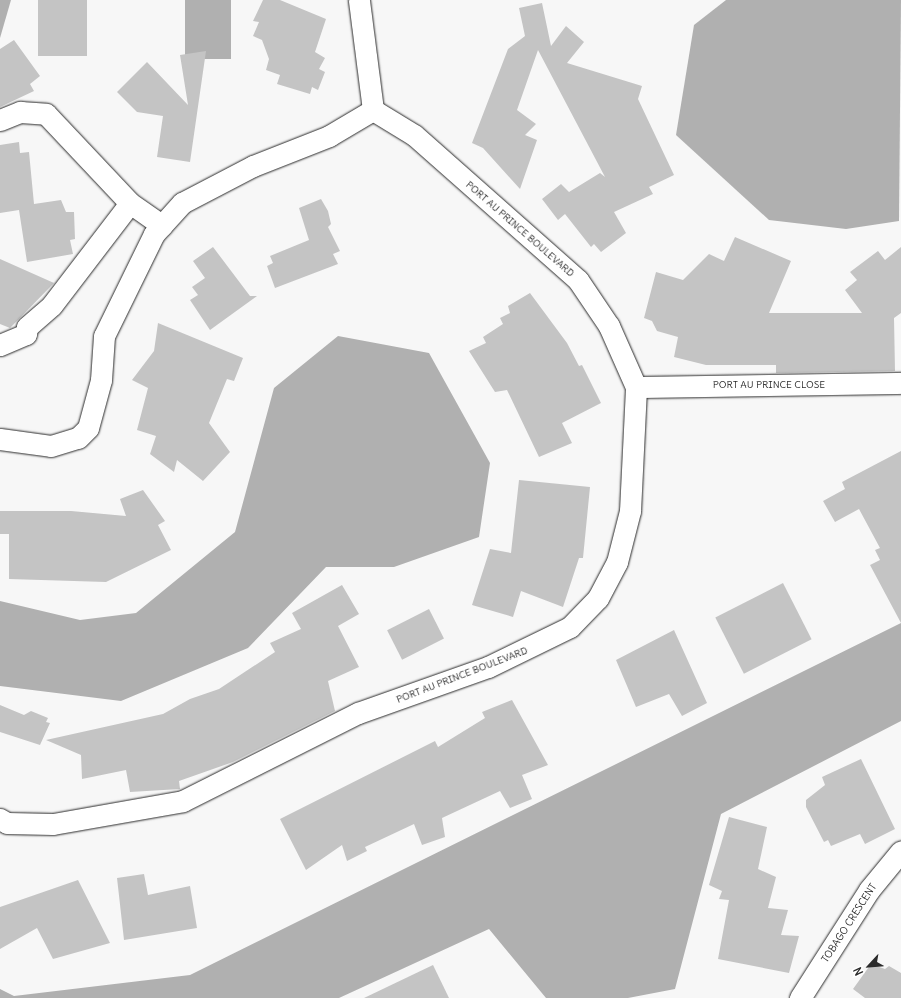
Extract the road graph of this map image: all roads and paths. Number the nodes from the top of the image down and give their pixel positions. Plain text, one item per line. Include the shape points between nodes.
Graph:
1 (359, 0) edge
2 (373, 110) junction
3 (0, 120) edge
4 (130, 203) junction
5 (162, 225) junction
6 (0, 345) edge
7 (901, 383) edge
8 (636, 387) junction
9 (0, 439) edge
10 (0, 819) edge
11 (901, 851) edge
12 (800, 998) edge

1 - 2 street
2 - 5 street via 329,136 214,185 182,204
2 - 8 street, PORT AU PRINCE BOULEVARD via 414,135 578,280 609,326
3 - 4 street via 20,112 46,114
4 - 5 street
4 - 6 street via 52,305 27,327 26,334
5 - 9 street via 136,268 104,336 101,380 88,428 78,438 51,446
7 - 8 street, PORT AU PRINCE CLOSE
8 - 10 street, PORT AU PRINCE BOULEVARD via 630,511 618,562 598,598 570,627 488,667 358,713 183,801 54,824 7,823
11 - 12 street, TOBAGO CRESCENT via 869,890

